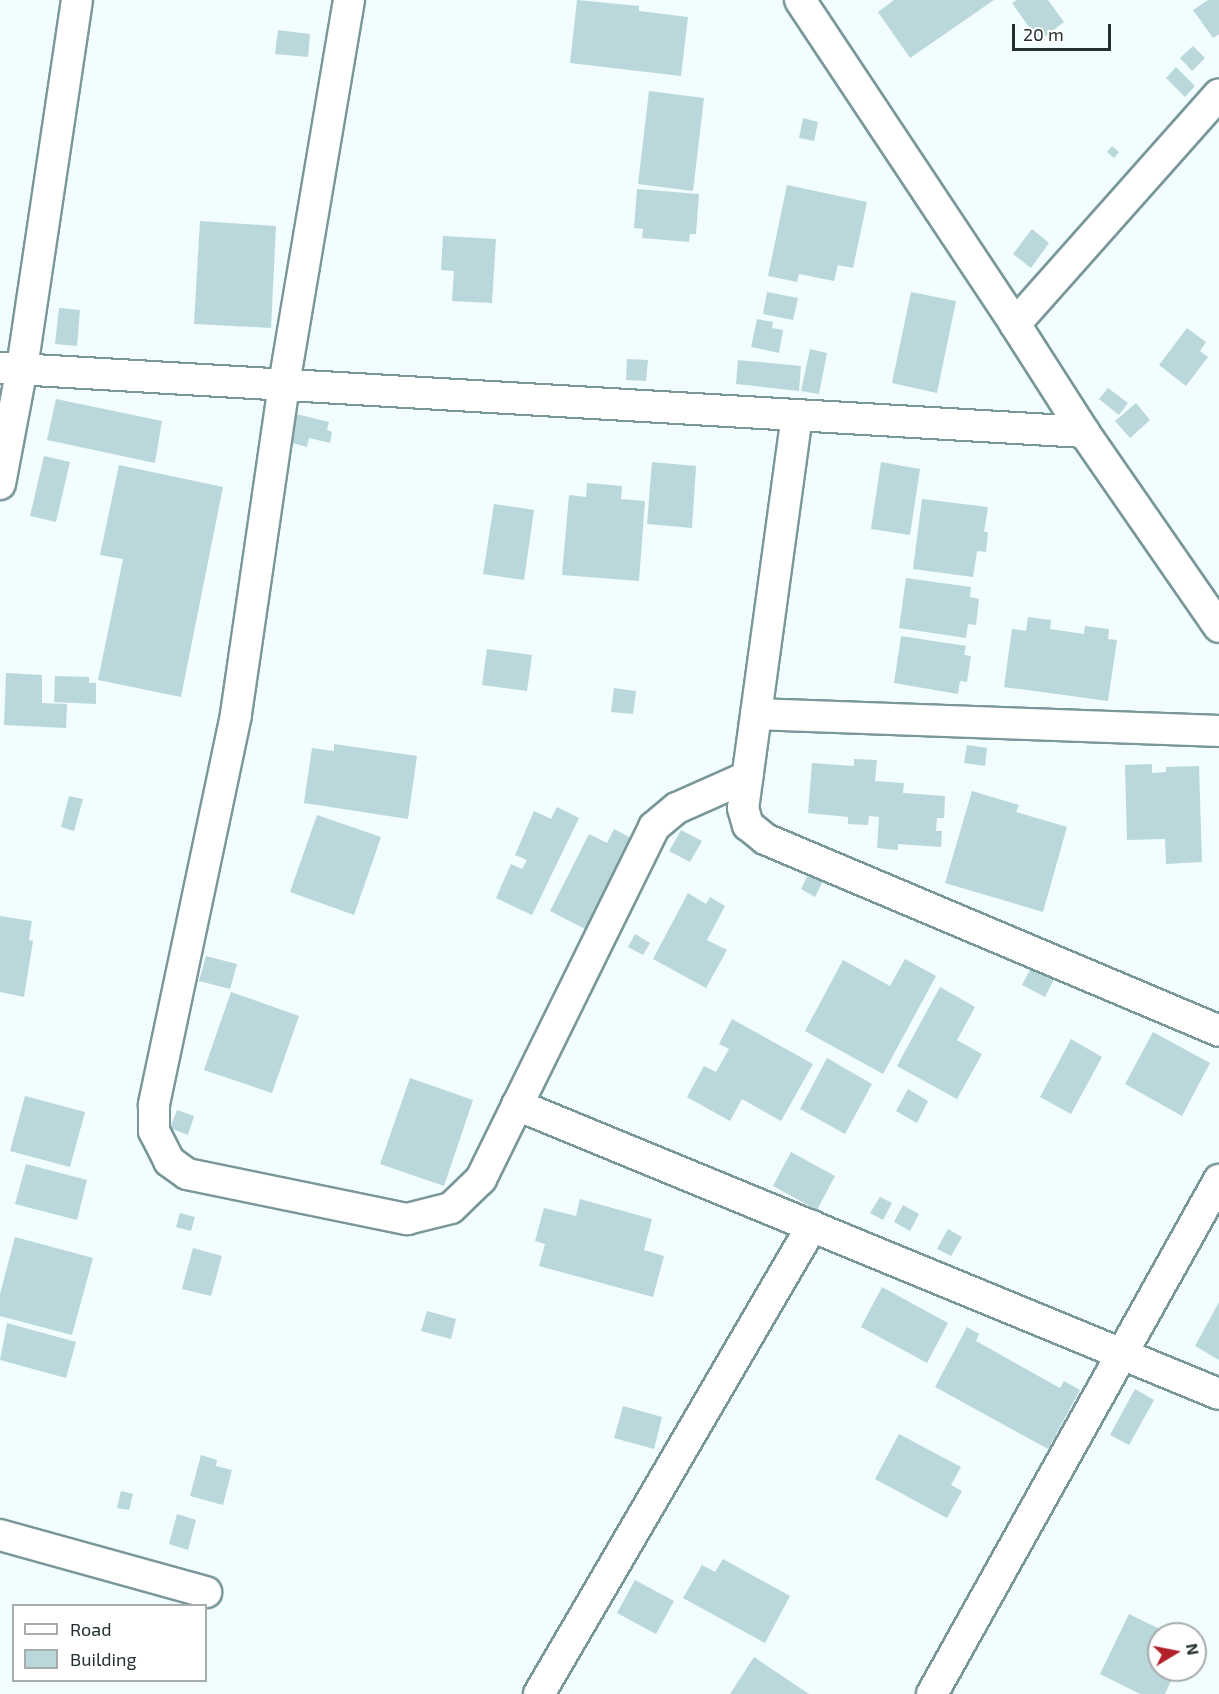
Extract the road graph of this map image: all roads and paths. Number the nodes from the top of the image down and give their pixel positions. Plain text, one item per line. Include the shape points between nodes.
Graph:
1 (77, 0) edge
2 (349, 0) edge
3 (800, 0) edge
4 (1219, 94) edge
5 (1015, 324) junction
6 (11, 368) edge
7 (284, 384) junction
8 (797, 415) junction
9 (1084, 432) junction
10 (0, 484) edge
11 (1219, 627) edge
12 (756, 714) junction
13 (1219, 731) edge
14 (747, 777) junction
15 (1219, 1030) edge
16 (517, 1105) junction
17 (1219, 1180) edge
18 (812, 1226) junction
19 (1122, 1354) junction
20 (1219, 1394) edge
21 (0, 1535) edge
22 (207, 1592) dead end
23 (538, 1694) edge
24 (932, 1694) edge

1 - 6 street
2 - 7 street
3 - 5 street
4 - 5 street
5 - 9 street
6 - 7 street
6 - 10 street
7 - 8 street
7 - 16 street via 236,715 154,1105 154,1131 169,1161 188,1174 407,1219 451,1208 481,1179
8 - 9 street
8 - 12 street
9 - 11 street
12 - 13 street
12 - 14 street
14 - 15 street via 742,808 748,825 765,839
14 - 16 street via 677,808 654,827
16 - 18 street
17 - 19 street
18 - 19 street
18 - 23 street
19 - 20 street
19 - 24 street
21 - 22 street

